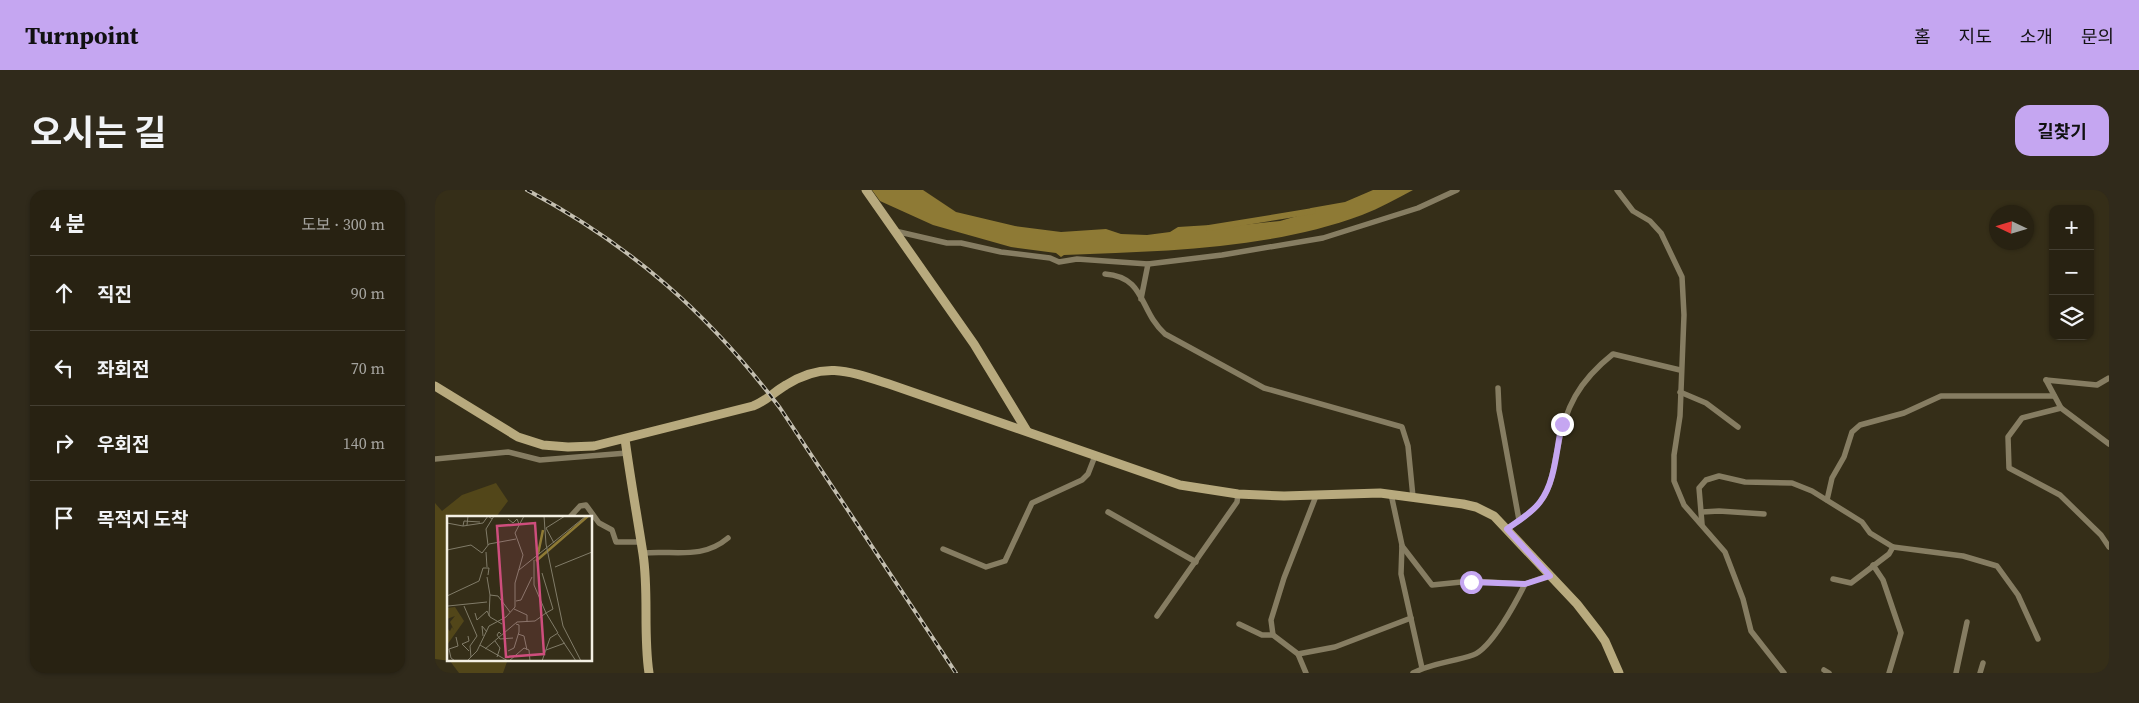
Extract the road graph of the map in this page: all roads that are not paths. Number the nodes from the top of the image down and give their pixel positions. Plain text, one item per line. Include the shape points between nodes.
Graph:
1 (866, 190) edge
2 (1457, 190) edge
3 (1617, 190) edge
4 (895, 232) junction
5 (1148, 264) junction
6 (1105, 274) dead end
7 (1141, 299) junction
8 (1680, 370) junction
9 (2109, 378) edge
10 (435, 386) edge
11 (1498, 388) dead end
12 (1680, 392) junction
13 (2054, 396) junction
14 (2061, 408) junction
15 (1738, 427) dead end
16 (1027, 431) junction
17 (625, 439) junction
18 (2109, 444) edge
19 (627, 453) junction
20 (1095, 456) junction
21 (435, 460) edge
22 (1238, 494) junction
23 (1391, 494) junction
24 (1316, 496) junction
25 (1413, 497) junction
26 (1827, 500) junction
27 (1108, 512) dead end
28 (1702, 512) junction
29 (1763, 514) dead end
30 (570, 516) edge
31 (1519, 520) junction
32 (1702, 524) junction
33 (1507, 529) junction
34 (2101, 535) junction
35 (2109, 536) edge
36 (728, 538) dead end
37 (640, 542) junction
38 (1401, 545) junction
39 (1893, 547) junction
40 (2109, 547) edge
41 (943, 549) dead end
42 (643, 553) junction
43 (1196, 562) junction
44 (1873, 565) junction
45 (1550, 576) junction
46 (1833, 579) dead end
47 (1525, 584) junction
48 (1157, 616) dead end
49 (1411, 618) junction
50 (1967, 622) dead end
51 (1239, 624) dead end
52 (1273, 635) junction
53 (2038, 639) dead end
54 (1299, 654) junction
55 (1983, 663) dead end
56 (1422, 668) junction
57 (649, 673) edge
58 (1306, 673) edge
59 (1413, 673) edge
60 (1619, 673) edge
61 (1784, 673) edge
62 (1889, 673) edge
63 (1956, 673) edge
64 (1979, 673) edge

1 - 4 street
2 - 5 street via 1418,208 1323,238
3 - 8 street via 1633,211 1661,233 1682,277 1684,315
4 - 5 street via 1059,262 1077,259
4 - 16 street via 974,344
5 - 7 street
6 - 7 street via 1127,278
7 - 25 street via 1154,323 1165,334 1264,388 1402,427 1408,446
8 - 12 street
8 - 31 street via 1613,354 1593,370 1572,398 1562,424 1552,478 1544,496
9 - 13 street via 2097,385 2046,380
10 - 17 street via 508,432 531,442 581,448
11 - 31 street
12 - 15 street via 1705,403
12 - 32 street via 1674,481 1685,505
13 - 14 street
13 - 26 street via 1941,396 1904,413 1860,425 1852,432
14 - 18 street
14 - 34 street via 2022,418 2008,437 2009,468 2060,495
16 - 17 street via 854,373 831,370 803,375 763,403
16 - 20 street
17 - 19 street
19 - 21 street via 540,460 508,452
19 - 37 street
20 - 22 street via 1180,486
20 - 41 street via 1082,480 1032,503 1005,561 986,567
22 - 24 street
22 - 43 street via 1237,502
23 - 24 street
23 - 25 street
23 - 38 street
24 - 52 street via 1271,620
25 - 33 street via 1476,507 1494,516
26 - 28 street via 1792,483 1745,482 1719,476 1706,480 1699,488
26 - 39 street
27 - 43 street
28 - 29 street
28 - 32 street
30 - 37 street via 586,505 599,523 612,530 616,542
31 - 33 street
32 - 61 street via 1725,552 1743,598 1751,631
33 - 45 street
34 - 35 street
34 - 40 street
36 - 42 street via 705,552
37 - 42 street
38 - 47 street via 1433,585 1471,582
38 - 49 street via 1401,574
39 - 44 street via 1889,554
39 - 53 street via 1963,556 1997,566 2018,595
42 - 57 street
43 - 48 street
44 - 46 street via 1848,584
44 - 62 street via 1883,580 1901,633
45 - 47 street
45 - 60 street via 1605,641
47 - 56 street via 1506,621 1475,654
49 - 54 street via 1335,647
49 - 56 street
50 - 63 street
51 - 52 street via 1262,635
52 - 54 street
54 - 58 street
55 - 64 street
56 - 59 street

